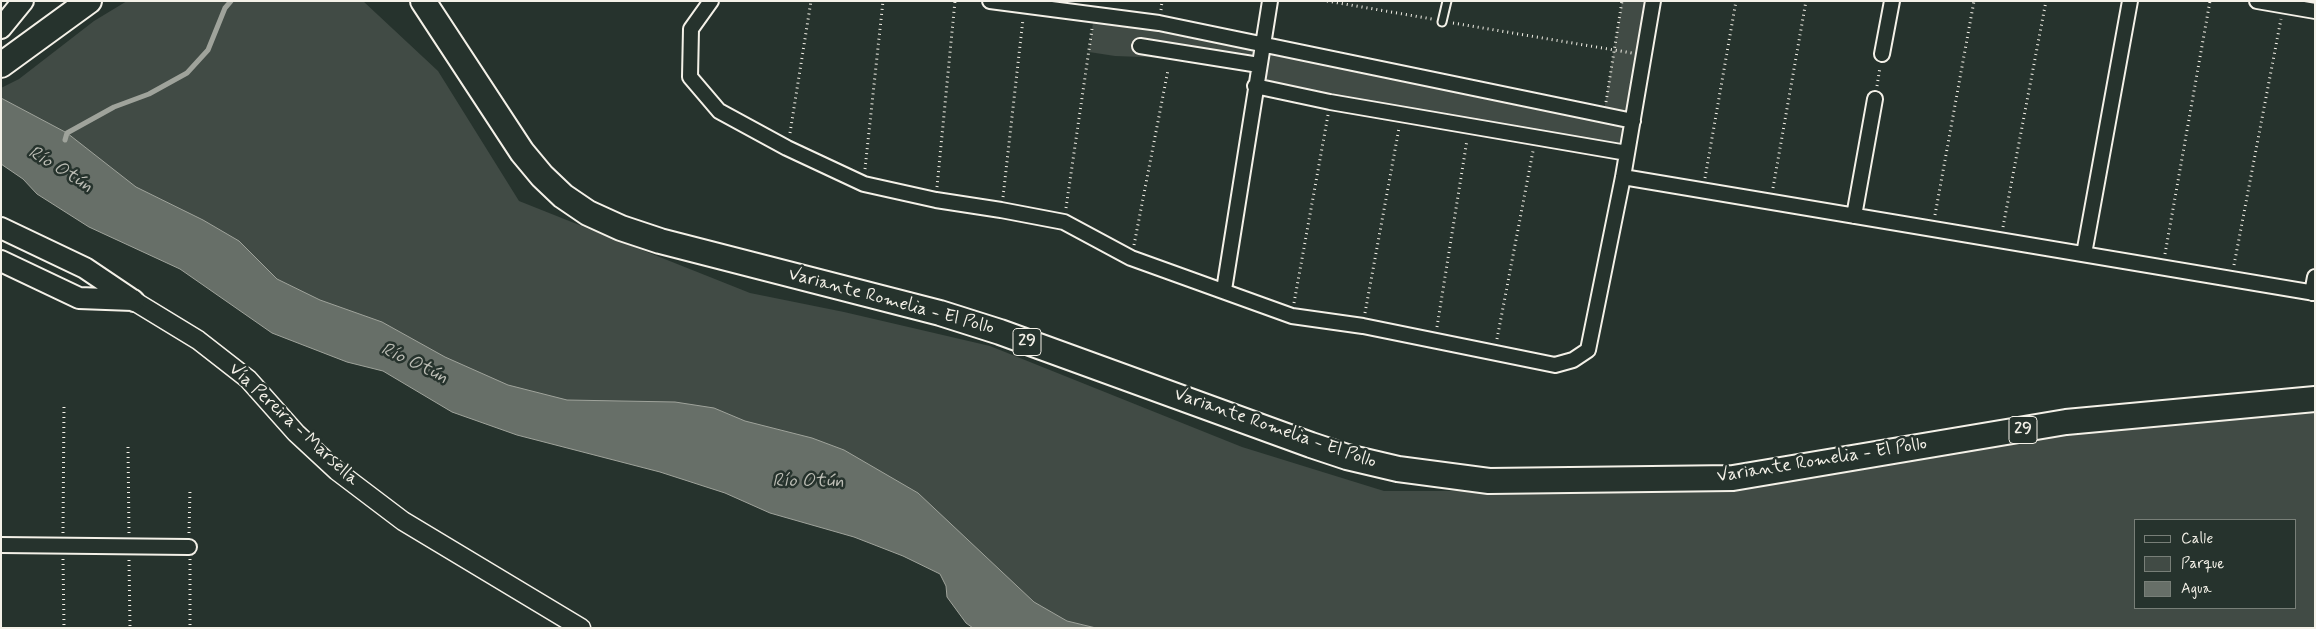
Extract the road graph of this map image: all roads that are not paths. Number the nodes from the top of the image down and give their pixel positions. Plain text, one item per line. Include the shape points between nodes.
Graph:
1 (24, 1) edge
2 (89, 1) edge
3 (423, 1) edge
4 (711, 1) edge
5 (990, 1) edge
6 (1270, 1) edge
7 (1446, 1) edge
8 (1653, 1) edge
9 (1892, 1) edge
10 (2130, 1) edge
11 (2258, 1) edge
12 (2315, 11) edge
13 (1442, 22) road end
14 (1, 28) edge
15 (1262, 44) junction
16 (1140, 46) dead end
17 (1882, 54) road end
18 (1, 65) edge
19 (1259, 65) junction
20 (1255, 86) junction
21 (1875, 99) road end
22 (1633, 121) junction
23 (1628, 153) junction
24 (1623, 177) junction
25 (1854, 216) junction
26 (1, 228) edge
27 (2084, 254) junction
28 (1, 261) edge
29 (2315, 277) edge
30 (1224, 290) junction
31 (2313, 293) edge
32 (134, 300) junction
33 (2315, 399) edge
34 (1, 545) edge
35 (189, 547) dead end
36 (581, 628) edge

1 - 14 main road
2 - 18 highway
3 - 33 highway, Variante Romelia - El Pollo / 29 via 522,152 542,176 563,196 621,228 958,318 1311,445 1398,469 1489,481 1733,478 2066,422
4 - 30 street via 691,29 690,77 719,111 864,184 1064,222 1131,258
5 - 15 street via 1159,23
6 - 15 street
7 - 13 lane
8 - 22 street
9 - 17 street
10 - 27 street
11 - 12 street
15 - 19 street
15 - 22 street
16 - 19 street
19 - 20 street
20 - 23 street
20 - 30 street
21 - 25 street
22 - 23 street
23 - 24 street
24 - 25 street
24 - 30 street via 1588,350 1573,360 1555,365 1363,326 1292,316
25 - 27 street
26 - 32 main road, Vía Pereira - Marsella via 85,268
27 - 31 street
28 - 32 main road via 79,298
29 - 31 street
32 - 36 street, Vía Pereira - Marsella via 198,340 248,379 296,433 330,465 403,521
34 - 35 street

